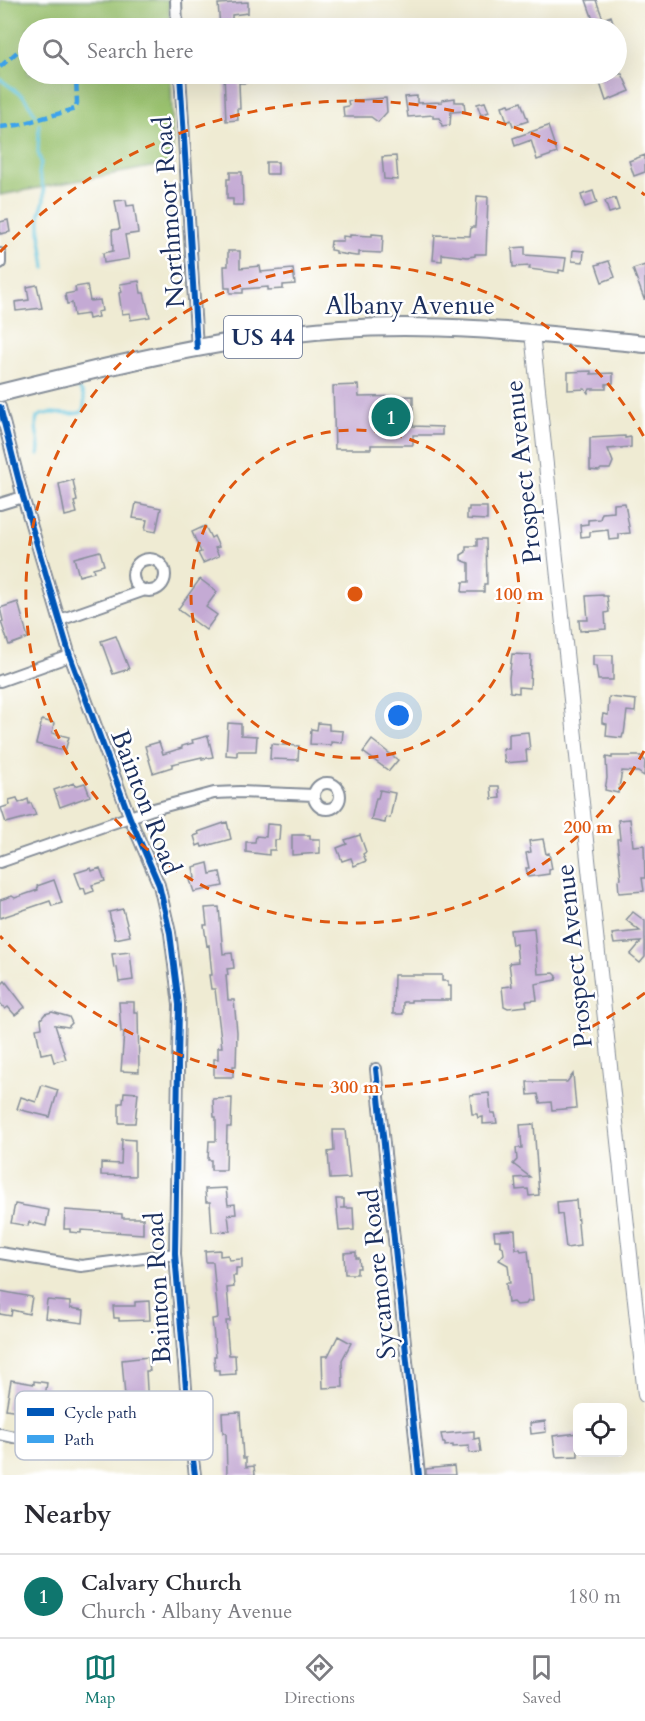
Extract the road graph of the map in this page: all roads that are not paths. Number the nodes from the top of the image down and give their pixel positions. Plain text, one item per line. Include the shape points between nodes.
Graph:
1 (176, 0) edge
2 (177, 18) edge
3 (181, 84) edge
4 (0, 254) edge
5 (0, 263) edge
6 (532, 333) junction
7 (645, 344) edge
8 (197, 348) junction
9 (0, 393) edge
10 (0, 407) edge
11 (23, 497) junction
12 (0, 504) edge
13 (145, 590) dead end
14 (60, 620) junction
15 (70, 656) junction
16 (0, 681) edge
17 (314, 795) dead end
18 (130, 818) junction
19 (0, 862) edge
20 (376, 1069) dead end
21 (0, 1253) edge
22 (174, 1254) junction
23 (186, 1391) edge
24 (645, 1395) edge
25 (0, 1434) edge
26 (15, 1437) edge
27 (193, 1460) edge
28 (195, 1475) edge
29 (419, 1475) edge

1 - 2 street
3 - 8 street, Northmoor Road
4 - 5 street
6 - 7 highway, Albany Avenue / US 44
6 - 8 highway, Albany Avenue / US 44 via 429,327 342,329
6 - 24 main road, Prospect Avenue
8 - 9 highway, Albany Avenue / US 44
10 - 11 street, Bainton Road
11 - 12 street
11 - 14 street, Bainton Road
13 - 14 street
14 - 15 street, Bainton Road
15 - 16 street
15 - 18 street, Bainton Road
17 - 18 street via 214,793
18 - 19 street
18 - 22 street, Bainton Road via 159,885 179,1005
20 - 29 street, Sycamore Road
21 - 22 street via 81,1266
22 - 23 street, Bainton Road
25 - 26 street
27 - 28 street, Bainton Road

